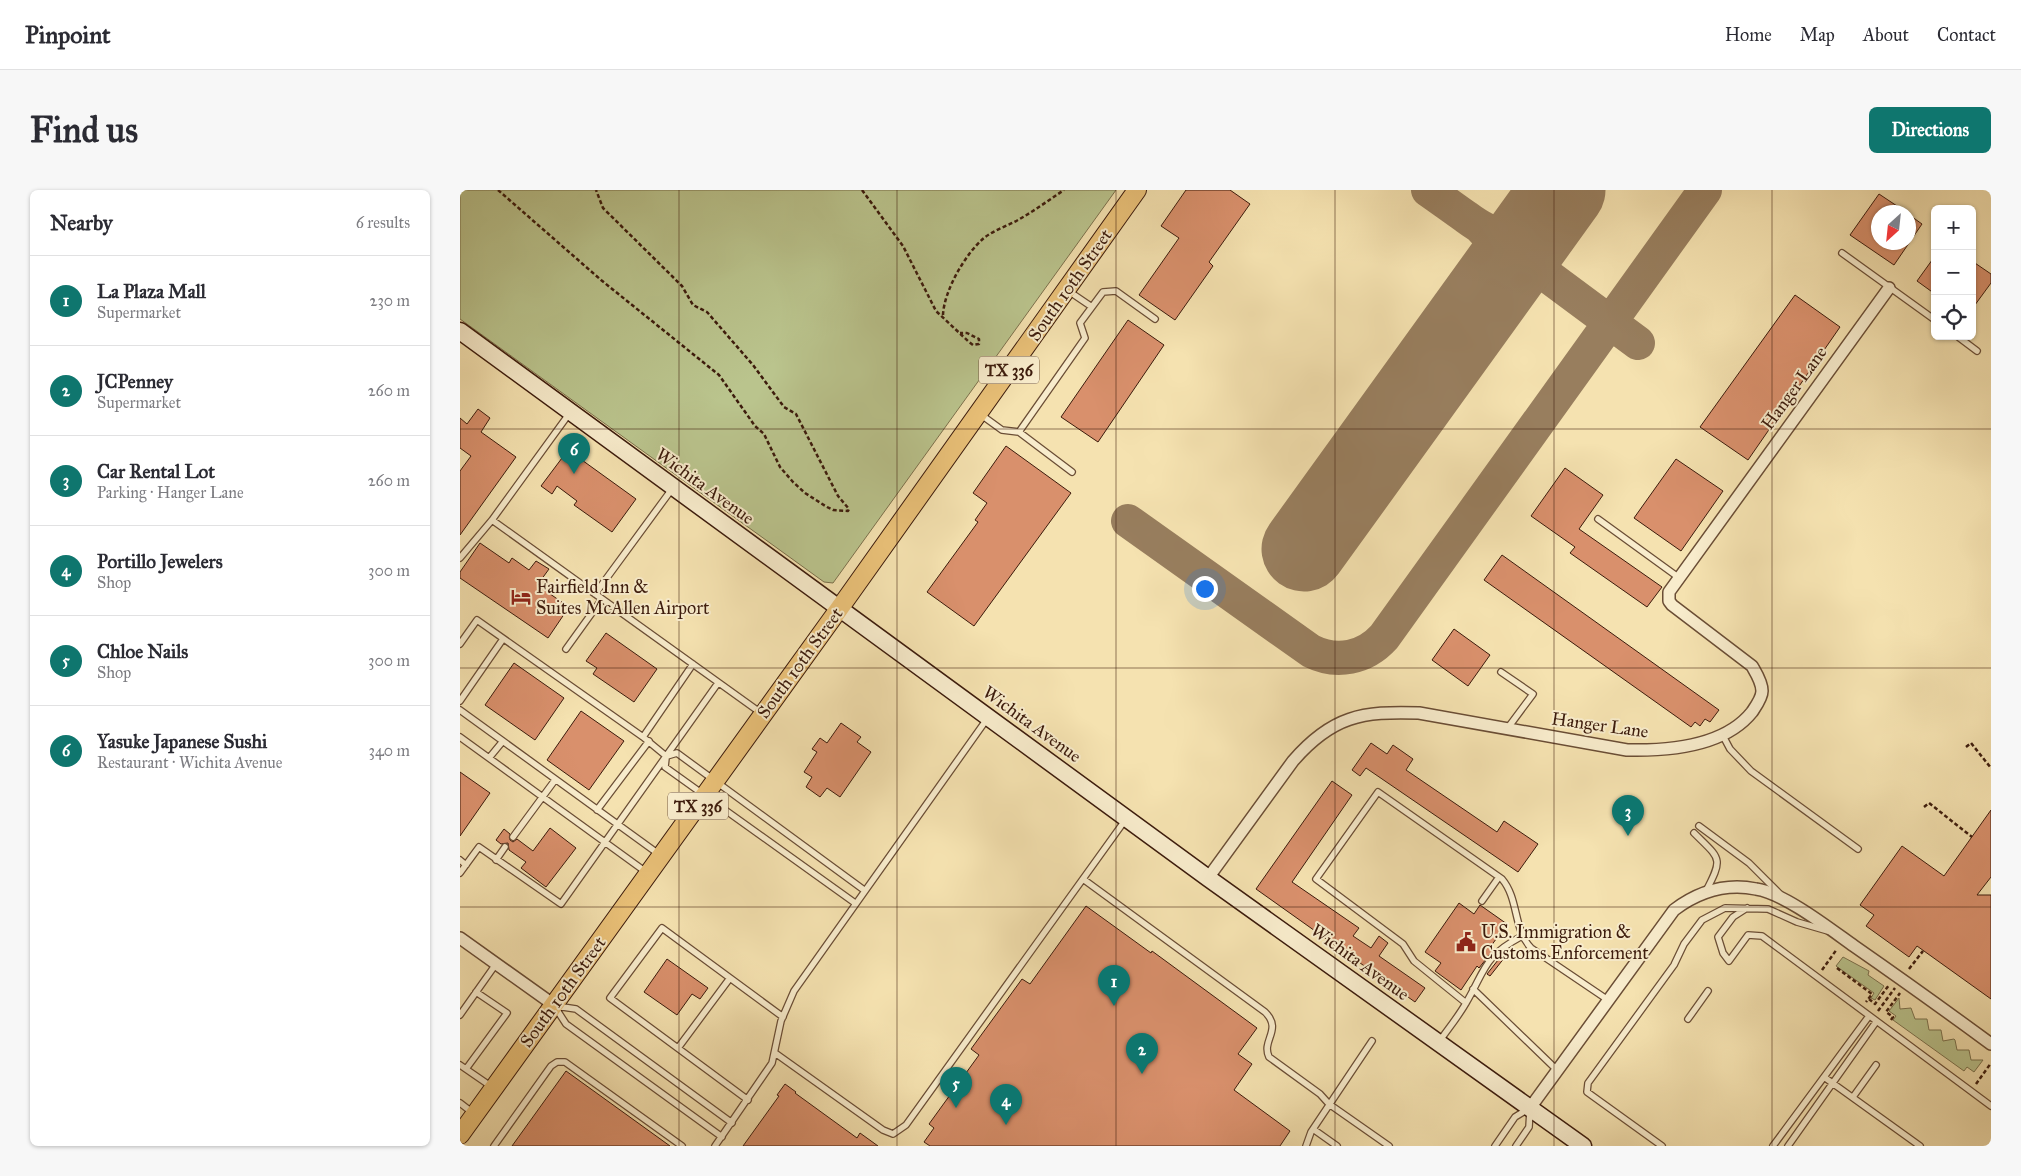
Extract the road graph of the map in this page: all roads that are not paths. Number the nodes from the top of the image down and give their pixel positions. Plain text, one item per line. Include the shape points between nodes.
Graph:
1 (1137, 190) edge
2 (1842, 253) dead end
3 (1889, 288) junction
4 (1066, 289) junction
5 (1092, 307) junction
6 (1931, 317) edge
7 (1155, 319) dead end
8 (460, 331) edge
9 (1962, 340) edge
10 (1977, 351) dead end
11 (570, 412) junction
12 (978, 413) junction
13 (1018, 432) junction
14 (1072, 472) dead end
15 (673, 487) junction
16 (1598, 519) dead end
17 (492, 520) junction
18 (460, 558) edge
19 (1678, 577) junction
20 (595, 594) junction
21 (602, 599) junction
22 (839, 609) junction
23 (503, 639) junction
24 (460, 644) edge
25 (566, 649) dead end
26 (693, 664) junction
27 (1501, 672) dead end
28 (718, 682) junction
29 (460, 701) edge
30 (460, 710) edge
31 (762, 714) junction
32 (988, 717) junction
33 (1507, 729) junction
34 (1722, 734) junction
35 (460, 736) edge
36 (643, 737) junction
37 (502, 741) junction
38 (649, 741) junction
39 (666, 756) junction
40 (489, 758) junction
41 (555, 780) junction
42 (710, 788) junction
43 (542, 797) junction
44 (597, 810) junction
45 (1127, 818) junction
46 (617, 825) junction
47 (1698, 826) dead end
48 (1694, 833) dead end
49 (513, 837) dead end
50 (604, 843) junction
51 (505, 847) dead end
52 (1858, 849) dead end
53 (661, 856) junction
54 (460, 860) edge
55 (496, 860) junction
56 (466, 865) junction
57 (460, 873) edge
58 (649, 874) junction
59 (1499, 877) junction
60 (1208, 878) junction
61 (1083, 879) junction
62 (864, 890) junction
63 (1706, 892) junction
64 (1482, 901) dead end
65 (855, 903) junction
66 (1788, 903) junction
67 (1747, 908) junction
68 (1837, 934) junction
69 (1522, 936) junction
70 (460, 938) edge
71 (496, 964) junction
72 (730, 978) junction
73 (1473, 989) junction
74 (1708, 991) dead end
75 (476, 992) junction
76 (1608, 1000) junction
77 (1466, 1004) junction
78 (554, 1006) junction
79 (460, 1015) edge
80 (1869, 1016) junction
81 (783, 1017) junction
82 (1688, 1019) dead end
83 (1876, 1022) junction
84 (1372, 1041) dead end
85 (1438, 1043) junction
86 (1991, 1044) edge
87 (1848, 1045) junction
88 (678, 1048) junction
89 (1855, 1050) junction
90 (775, 1053) junction
91 (1876, 1065) dead end
92 (463, 1067) edge
93 (1557, 1070) junction
94 (1824, 1077) junction
95 (1833, 1082) junction
96 (493, 1088) junction
97 (1853, 1097) junction
98 (748, 1100) junction
99 (460, 1103) edge
100 (1329, 1104) junction
101 (1804, 1104) junction
102 (1991, 1106) edge
103 (1530, 1108) junction
104 (1813, 1110) junction
105 (475, 1114) junction
106 (732, 1123) junction
107 (1313, 1129) junction
108 (460, 1135) edge
109 (722, 1137) junction
110 (494, 1146) edge
111 (682, 1146) edge
112 (715, 1146) edge
113 (1306, 1146) edge
114 (1338, 1146) edge
115 (1389, 1146) edge
116 (1495, 1146) edge
117 (1516, 1146) edge
118 (1583, 1146) edge
119 (1662, 1146) edge
120 (1773, 1146) edge
121 (1788, 1146) edge
122 (1920, 1146) edge

1 - 4 main road, South 10th Street / TX 336
2 - 3 lane
3 - 6 lane
3 - 19 street, Hanger Lane
4 - 5 lane
4 - 12 main road, South 10th Street / TX 336
5 - 7 lane via 1104,292 1116,291
5 - 13 lane via 1080,323 1085,338
8 - 11 main road, Wichita Avenue
9 - 10 lane
11 - 15 main road, Wichita Avenue
11 - 17 lane
12 - 13 lane via 1002,430
12 - 22 main road, South 10th Street / TX 336
13 - 14 lane
15 - 20 lane
15 - 22 main road, Wichita Avenue
16 - 19 lane
17 - 18 lane
17 - 20 lane
19 - 34 street, Hanger Lane via 1669,592 1672,605 1752,666 1759,679 1762,692 1757,706 1746,719
20 - 21 lane
21 - 25 lane
21 - 26 lane
22 - 31 main road, South 10th Street / TX 336
22 - 32 main road, Wichita Avenue
23 - 24 lane via 477,620
23 - 29 lane
23 - 36 lane
26 - 28 lane
26 - 36 lane
27 - 33 lane via 1533,694
28 - 31 lane
28 - 39 lane
30 - 37 lane
31 - 42 main road, South 10th Street / TX 336
32 - 45 main road, Wichita Avenue
32 - 62 lane
33 - 34 street, Hanger Lane via 1626,750 1661,750 1698,744
33 - 60 street, Hanger Lane via 1388,712 1360,715 1331,726 1308,743 1293,761
34 - 52 lane via 1730,749 1751,771
35 - 40 lane
36 - 38 lane
37 - 40 lane
37 - 41 lane
38 - 39 lane
38 - 44 lane
39 - 42 lane via 677,753
39 - 42 lane via 665,767
39 - 46 lane
40 - 43 lane
41 - 43 lane
41 - 44 lane
42 - 53 main road, South 10th Street / TX 336
42 - 62 lane
42 - 65 lane
43 - 49 lane
43 - 50 lane
44 - 46 lane
45 - 60 main road, Wichita Avenue
45 - 61 lane
46 - 50 lane
46 - 53 lane
47 - 66 lane via 1749,863
48 - 63 lane via 1718,859
50 - 55 lane via 561,904
50 - 58 lane
51 - 55 lane
53 - 58 main road, South 10th Street / TX 336
54 - 56 lane
55 - 56 lane via 480,847
56 - 57 lane
58 - 78 main road, South 10th Street / TX 336
59 - 64 lane
59 - 69 lane via 1509,890
59 - 77 lane via 1378,792 1316,879 1403,944 1414,962
60 - 85 main road, Wichita Avenue
61 - 90 lane via 900,1131 893,1134 883,1130
61 - 100 lane via 1270,1016 1273,1028 1267,1048 1269,1057
62 - 65 lane
63 - 66 street via 1729,887 1756,889
63 - 76 street via 1674,910
65 - 81 lane via 794,991
66 - 68 street
67 - 68 lane via 1768,908 1798,922
67 - 80 lane via 1733,917 1718,937 1729,961 1748,935 1762,936
67 - 119 lane via 1725,908 1702,920 1684,944 1674,965 1588,1083 1587,1092
68 - 86 street
69 - 73 lane via 1502,946
69 - 76 lane via 1531,948
70 - 71 street
71 - 75 lane
71 - 78 street
72 - 81 lane
72 - 88 lane
72 - 88 lane via 662,928 610,998
73 - 77 lane
73 - 93 lane
74 - 82 lane
75 - 79 lane
75 - 92 lane via 507,1013
76 - 93 street
77 - 85 lane
78 - 96 main road, South 10th Street / TX 336
78 - 106 lane via 576,1009
78 - 109 lane via 566,1024
80 - 83 lane
80 - 87 lane
81 - 90 lane
83 - 89 lane
83 - 102 lane
84 - 100 lane
85 - 103 main road, Wichita Avenue
87 - 89 lane
87 - 94 lane
88 - 98 lane
89 - 95 lane
90 - 98 lane
91 - 97 lane
92 - 96 lane
93 - 103 street
94 - 95 lane
94 - 101 lane
95 - 97 lane
95 - 104 lane
96 - 105 main road, South 10th Street / TX 336
97 - 122 lane
98 - 106 lane
99 - 105 lane
100 - 107 lane
100 - 115 lane
101 - 104 lane
101 - 120 lane
103 - 116 lane via 1514,1117
103 - 117 lane via 1529,1127
103 - 118 main road, Wichita Avenue
104 - 121 lane
105 - 108 main road, South 10th Street / TX 336
106 - 109 lane
107 - 113 lane
107 - 114 lane
109 - 112 lane
110 - 111 lane via 551,1066 564,1062

